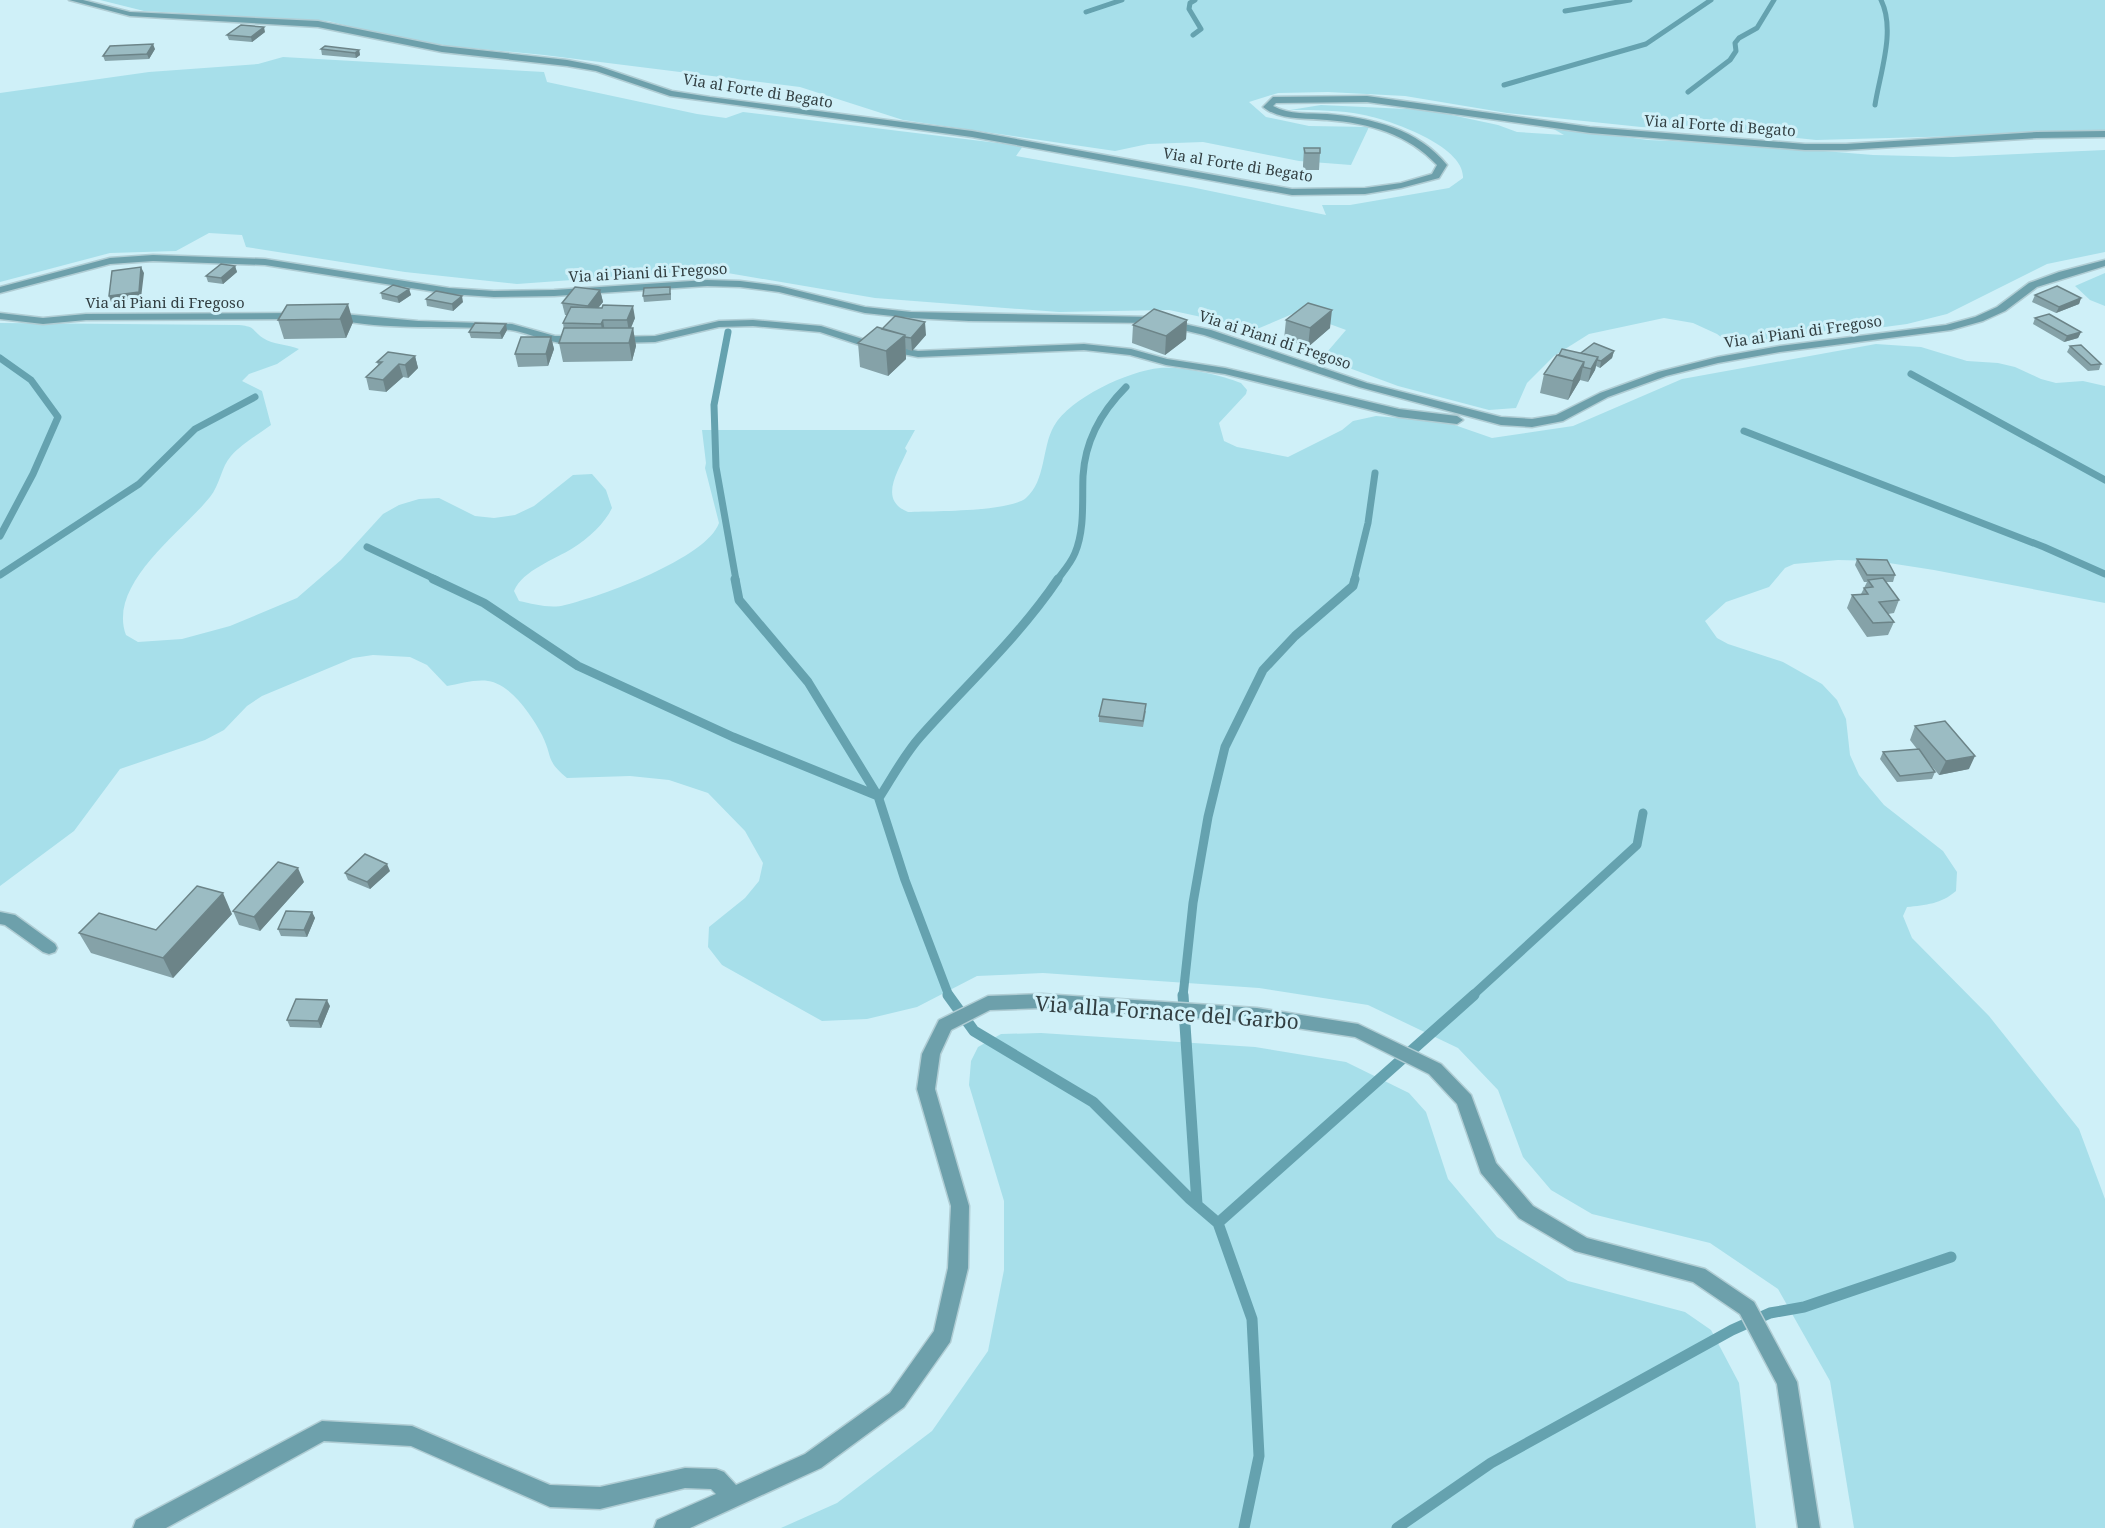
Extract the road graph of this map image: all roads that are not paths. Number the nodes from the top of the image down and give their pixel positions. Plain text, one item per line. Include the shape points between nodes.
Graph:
1 (74, 0) edge
2 (2105, 134) edge
3 (2105, 263) edge
4 (0, 290) edge
5 (0, 316) edge
6 (1501, 421) junction
7 (0, 918) edge
8 (49, 948) dead end
9 (733, 1497) junction
10 (144, 1528) edge
11 (665, 1528) edge
12 (1809, 1528) edge

1 - 2 street, Via al Forte di Begato via 130,14 318,24 442,49 567,63 670,93 972,134 1292,192 1329,194 1413,184 1436,176 1442,165 1394,130 1345,119 1284,113 1268,106 1273,100 1367,99 1590,130 1805,147
3 - 6 street, Via ai Piani di Fregoso via 2033,285 2001,309 1958,325 1718,360 1662,374 1604,395 1559,418 1532,423
4 - 6 street, Via ai Piani di Fregoso via 110,261 153,258 265,262 449,291 494,294 740,284 779,289 865,310 911,315 1153,320 1207,332 1363,386
5 - 6 street, Via ai Piani di Fregoso via 60,322 86,317 317,316 512,327 553,338 596,340 655,339 719,324 753,323 821,329 870,345 918,354 1084,347 1131,352 1399,413 1480,424
7 - 8 street via 9,919
9 - 10 street via 716,1479 685,1478 600,1498 550,1496 412,1436 322,1431
9 - 11 street, Via alla Fornace del Garbo
9 - 12 street, Via alla Fornace del Garbo via 813,1461 897,1400 943,1335 958,1268 960,1206 926,1089 931,1054 945,1025 988,1003 1042,1001 1257,1015 1358,1031 1436,1069 1465,1100 1488,1167 1526,1212 1582,1245 1698,1275 1747,1308 1787,1382

